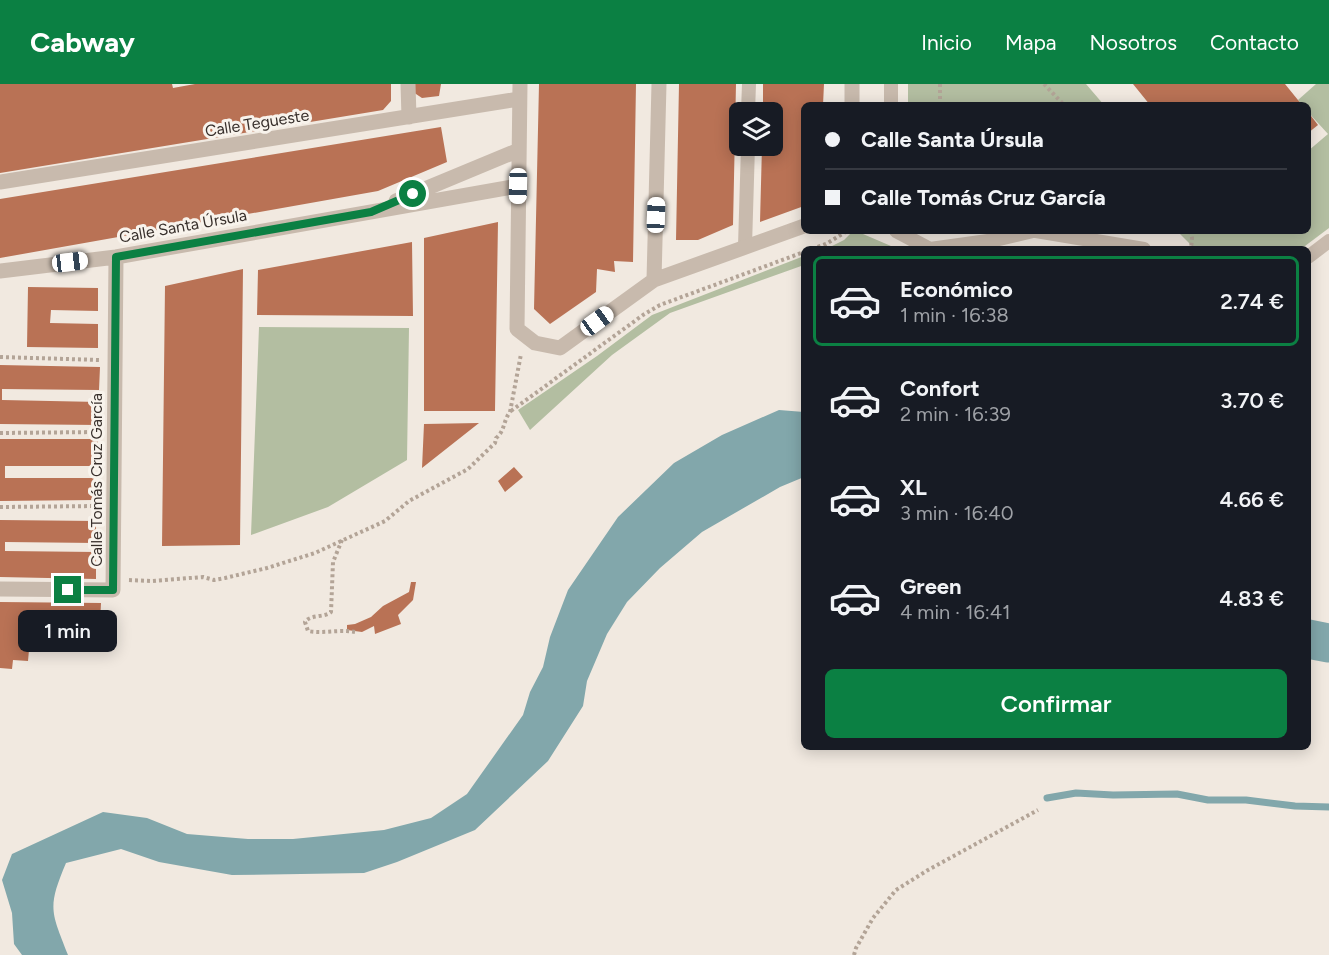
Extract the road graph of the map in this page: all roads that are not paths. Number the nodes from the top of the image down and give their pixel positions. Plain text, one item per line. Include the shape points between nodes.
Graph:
1 (408, 84) edge
2 (659, 84) edge
3 (749, 84) edge
4 (852, 84) edge
5 (891, 84) edge
6 (517, 89) edge
7 (748, 102) edge
8 (852, 102) edge
9 (891, 102) edge
10 (409, 117) junction
11 (519, 150) junction
12 (748, 156) edge
13 (0, 182) edge
14 (518, 186) junction
15 (371, 212) junction
16 (801, 227) edge
17 (902, 234) edge
18 (1021, 234) edge
19 (1052, 234) edge
20 (1329, 241) edge
21 (745, 246) junction
22 (924, 246) edge
23 (952, 246) edge
24 (1126, 246) edge
25 (1311, 255) edge
26 (116, 257) junction
27 (0, 271) edge
28 (654, 280) junction
29 (0, 590) edge

1 - 10 street
2 - 28 street
3 - 7 lane
4 - 8 street
5 - 9 lane
6 - 10 street, Calle Tegueste
6 - 11 street
10 - 13 street, Calle Tegueste
11 - 14 street
11 - 15 street, Calle Santa Úrsula
12 - 21 lane
14 - 15 street, Calle Santa Úrsula
14 - 28 street via 521,332 535,343 560,348
15 - 26 street, Calle Santa Úrsula
16 - 21 street
17 - 22 lane
18 - 23 lane
19 - 24 lane
20 - 25 lane
21 - 28 street
26 - 27 street, Calle Santa Úrsula
26 - 29 street, Calle Tomás Cruz García via 113,590

